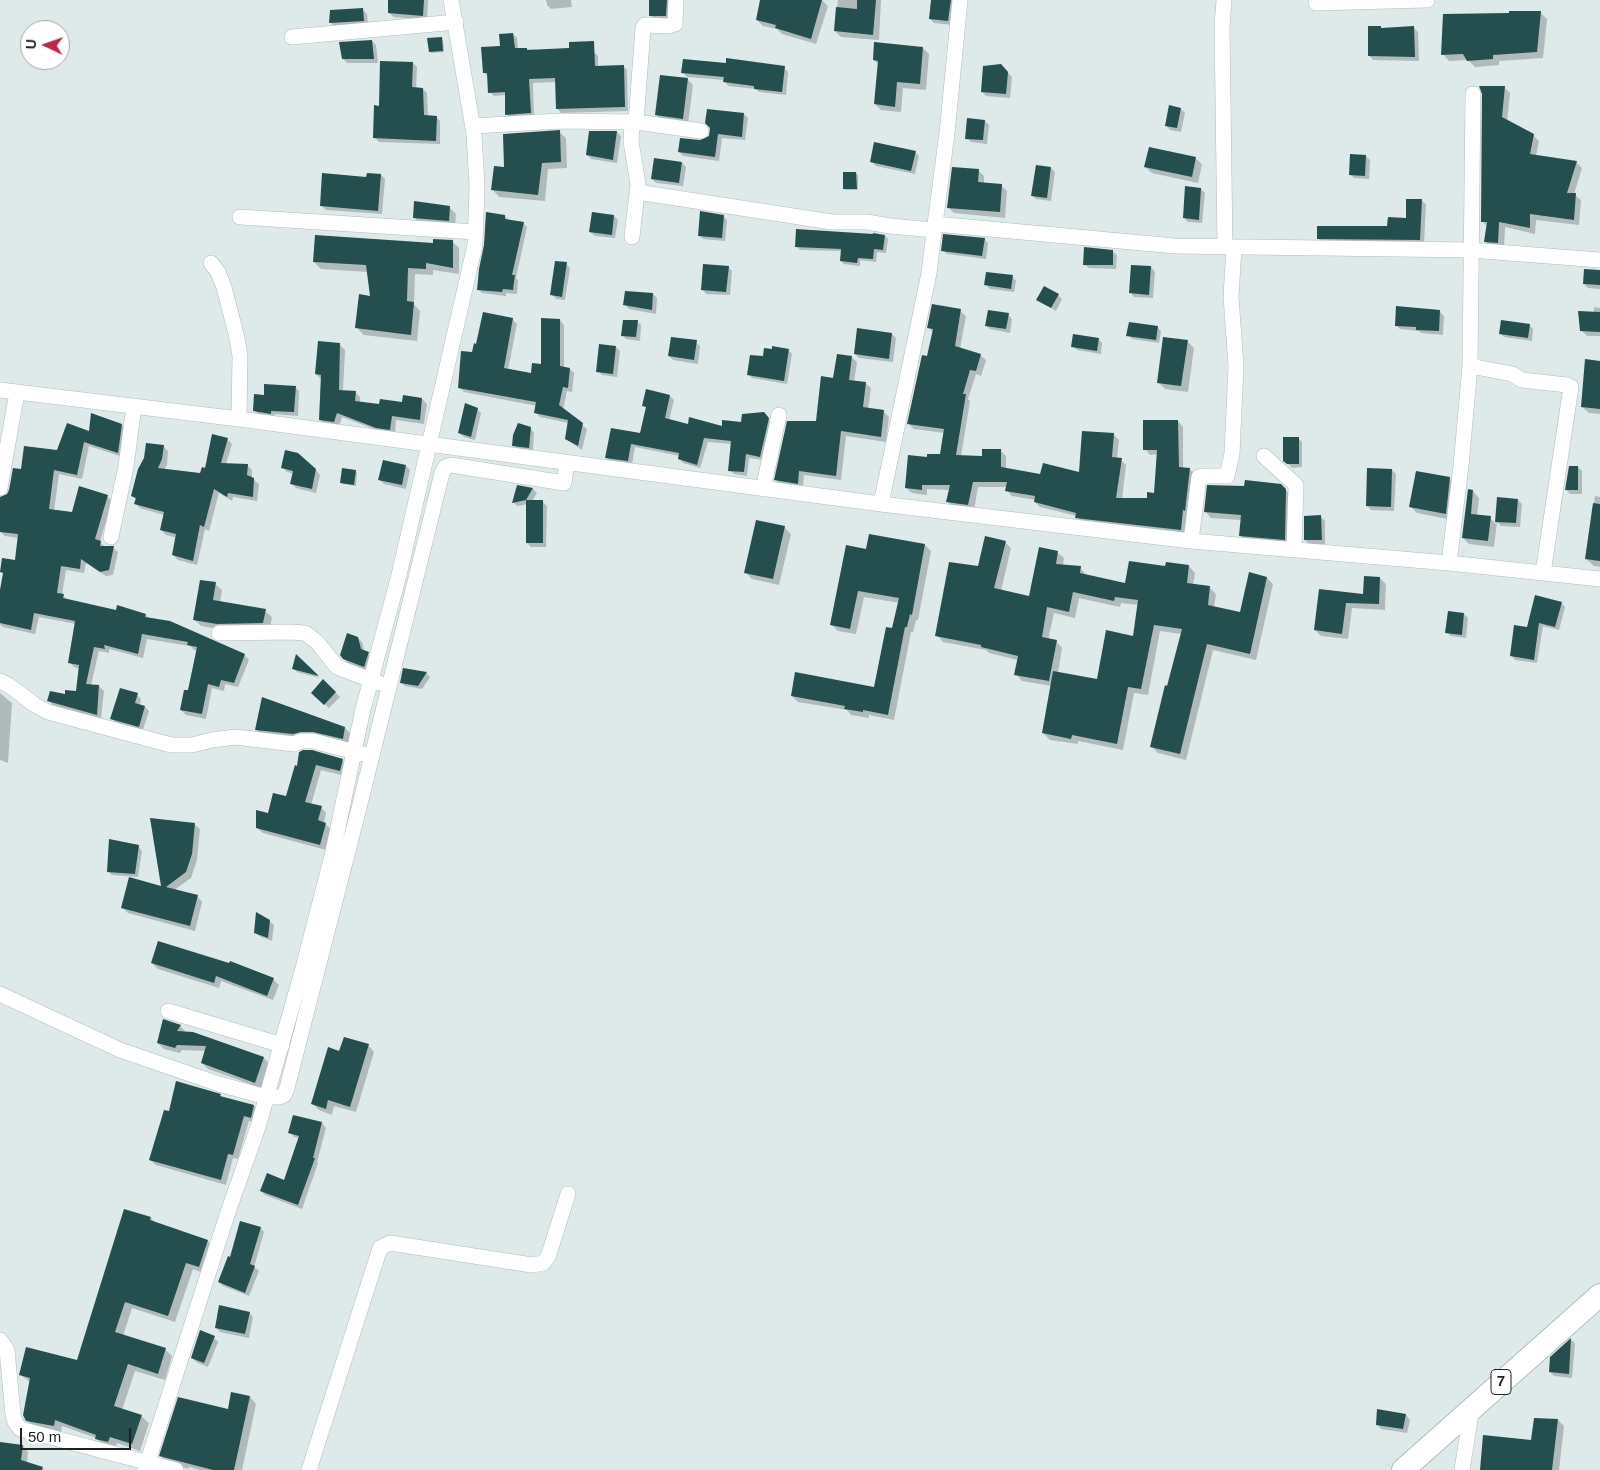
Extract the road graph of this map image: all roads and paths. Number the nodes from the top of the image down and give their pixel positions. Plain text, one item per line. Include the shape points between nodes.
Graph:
1 (451, 0) edge
2 (676, 0) edge
3 (960, 0) edge
4 (1224, 0) edge
5 (1427, 0) edge
6 (1316, 4) dead end
7 (456, 22) junction
8 (292, 38) dead end
9 (1473, 94) dead end
10 (634, 122) junction
11 (473, 126) junction
12 (701, 131) dead end
13 (637, 192) junction
14 (240, 217) dead end
15 (935, 227) junction
16 (476, 232) junction
17 (632, 236) dead end
18 (1229, 247) junction
19 (1470, 250) junction
20 (1600, 260) edge
21 (211, 263) dead end
22 (1470, 366) junction
23 (0, 390) edge
24 (17, 392) junction
25 (134, 406) junction
26 (779, 415) dead end
27 (239, 419) junction
28 (429, 445) junction
29 (1264, 456) dead end
30 (566, 470) junction
31 (0, 488) edge
32 (763, 489) junction
33 (881, 504) junction
34 (111, 538) dead end
35 (1191, 541) junction
36 (1294, 549) junction
37 (1449, 564) junction
38 (1543, 573) junction
39 (1600, 579) edge
40 (219, 633) dead end
41 (0, 682) edge
42 (379, 683) junction
43 (363, 754) junction
44 (0, 994) edge
45 (168, 1011) dead end
46 (282, 1045) junction
47 (266, 1097) junction
48 (568, 1194) dead end
49 (1600, 1295) edge
50 (0, 1340) edge
51 (1472, 1407) junction
52 (146, 1466) edge
53 (176, 1470) edge
54 (309, 1470) edge
55 (1403, 1470) edge
56 (1462, 1470) edge

1 - 7 street
2 - 10 street via 675,24 645,25 643,28
3 - 15 street
4 - 18 street via 1222,26
5 - 6 street
7 - 8 street
7 - 11 street
9 - 19 street
10 - 11 street via 560,121
10 - 12 street
10 - 13 street via 631,142
11 - 16 street
13 - 15 street via 832,222
13 - 17 street
14 - 16 street
15 - 18 street via 1176,246
15 - 33 street via 930,273
16 - 28 street via 476,245
18 - 19 street
18 - 35 street via 1236,366 1232,454 1226,476 1199,477
19 - 20 street
19 - 22 street
21 - 27 street via 224,287 237,338 240,356
22 - 37 street
22 - 38 street via 1512,374 1522,380 1571,387
23 - 24 street
24 - 25 street
24 - 31 street
25 - 27 street
25 - 34 street
26 - 32 street
27 - 28 street
28 - 30 street
28 - 42 street via 399,575
29 - 36 street via 1296,485
30 - 32 street
30 - 42 street via 564,483 451,465 445,467
32 - 33 street
33 - 35 street
35 - 36 street
36 - 37 street
37 - 38 street
38 - 39 street
40 - 42 street via 305,633 338,667
41 - 43 street via 48,712 171,745 192,746 235,737 294,744 314,740
42 - 43 street
43 - 46 street via 332,856
43 - 47 street via 288,1088 284,1095
44 - 47 street via 120,1050
45 - 46 street
46 - 47 street
47 - 52 street
48 - 54 street via 548,1257 543,1263 532,1265 390,1243 380,1248
49 - 51 highway, 7
50 - 52 street via 7,1350 13,1415 20,1429
51 - 55 highway, 7
51 - 56 street
52 - 53 street

